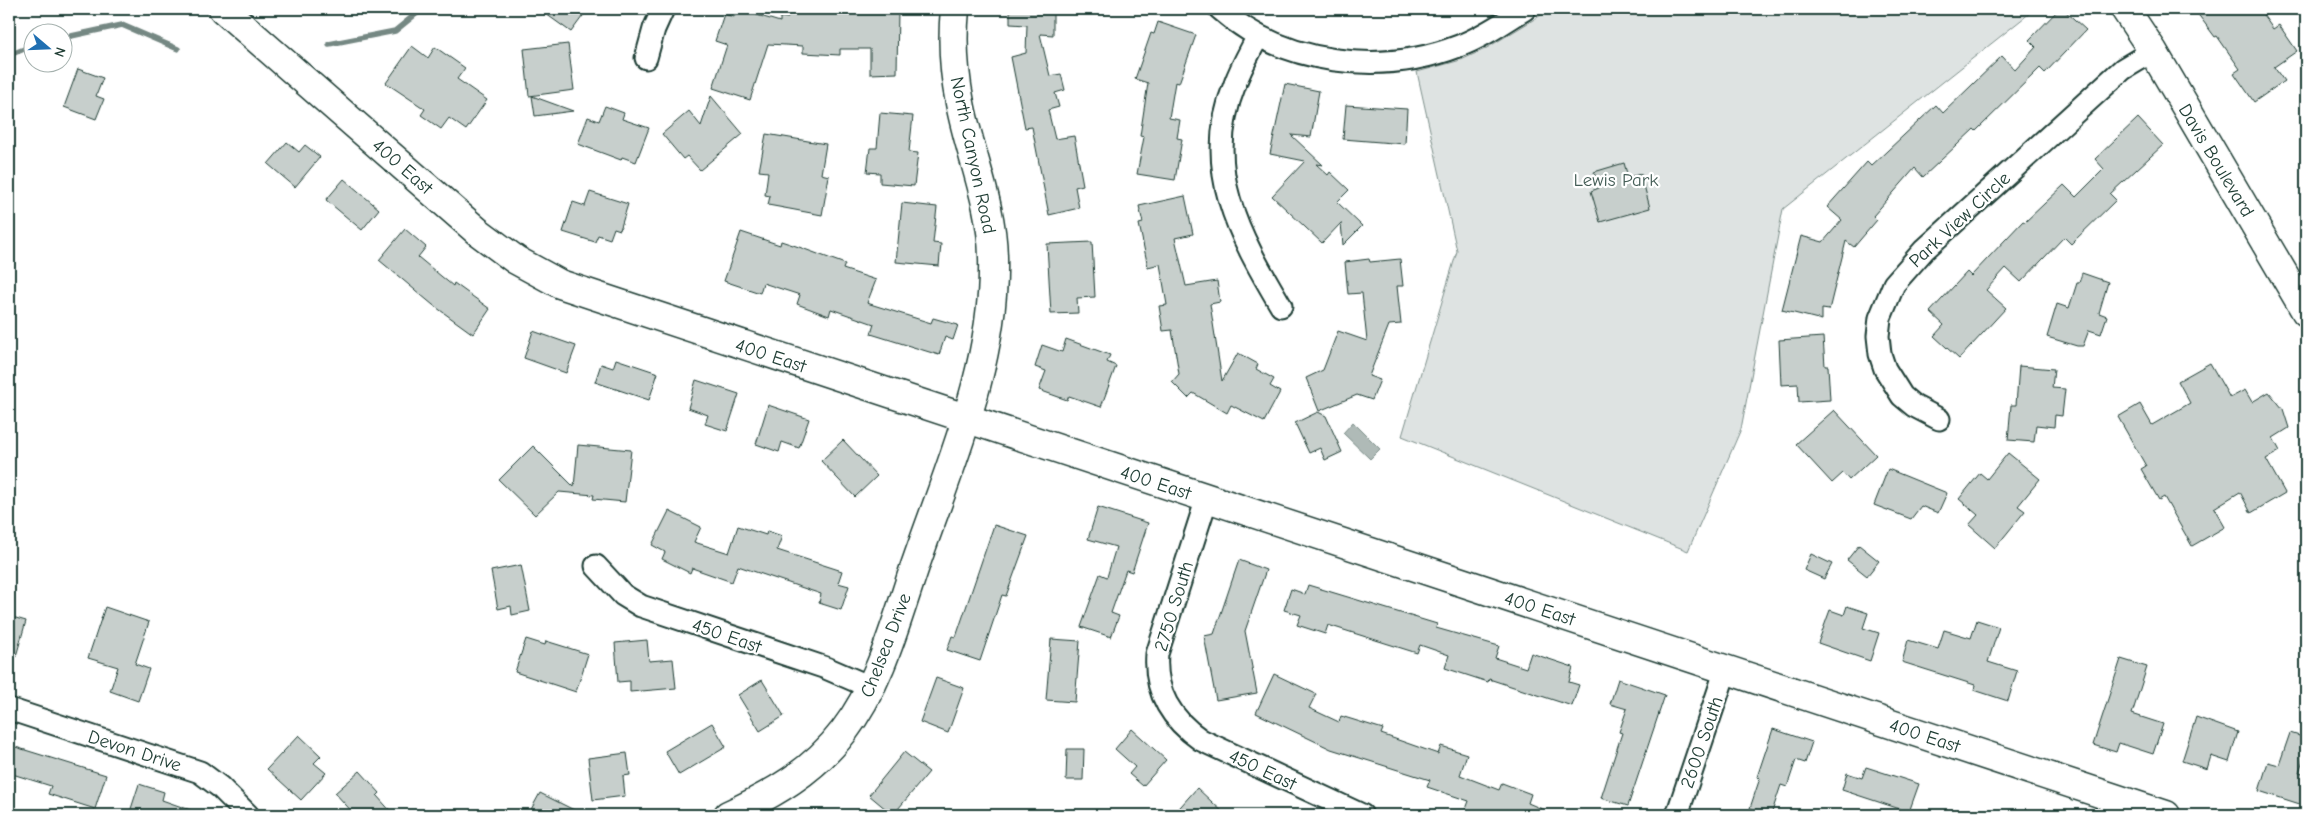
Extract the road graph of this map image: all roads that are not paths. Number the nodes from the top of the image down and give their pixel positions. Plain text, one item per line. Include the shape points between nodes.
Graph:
1 (223, 9) edge
2 (663, 9) edge
3 (955, 9) edge
4 (1220, 9) edge
5 (1525, 9) edge
6 (2125, 9) edge
7 (1258, 36) junction
8 (2152, 50) junction
9 (646, 58) dead end
10 (1281, 306) dead end
11 (2306, 312) edge
12 (966, 418) junction
13 (1939, 419) dead end
14 (1206, 498) junction
15 (596, 566) dead end
16 (1726, 669) junction
17 (870, 687) junction
18 (9, 709) edge
19 (1172, 714) joint
20 (248, 815) edge
21 (728, 815) edge
22 (1362, 815) edge
23 (1677, 815) edge
24 (2166, 815) edge

1 - 12 street, 400 East via 477,231 538,273 608,302
2 - 9 street
3 - 12 street, North Canyon Road via 954,47 960,103 983,186 992,228 993,257 993,289 986,339
4 - 7 street
5 - 7 street via 1458,46 1427,56 1393,61 1353,62 1310,56
6 - 8 street, Davis Boulevard
7 - 10 street via 1234,84 1228,105 1222,168 1237,224
8 - 11 street, Davis Boulevard
8 - 13 street, Park View Circle via 2123,69 1924,250 1894,284 1880,318 1880,354 1885,369 1902,396
12 - 14 street, 400 East
12 - 17 street, Chelsea Drive
14 - 16 street, 400 East
14 - 19 street, 2750 South via 1157,654 1161,692
15 - 17 street, 450 East via 623,595 641,606 826,668
16 - 23 street, 2600 South
16 - 24 street, 400 East
17 - 21 street, Chelsea Drive via 843,733 813,765 776,792
18 - 20 street, Devon Drive via 200,772
19 - 22 street, 450 East via 1201,740

